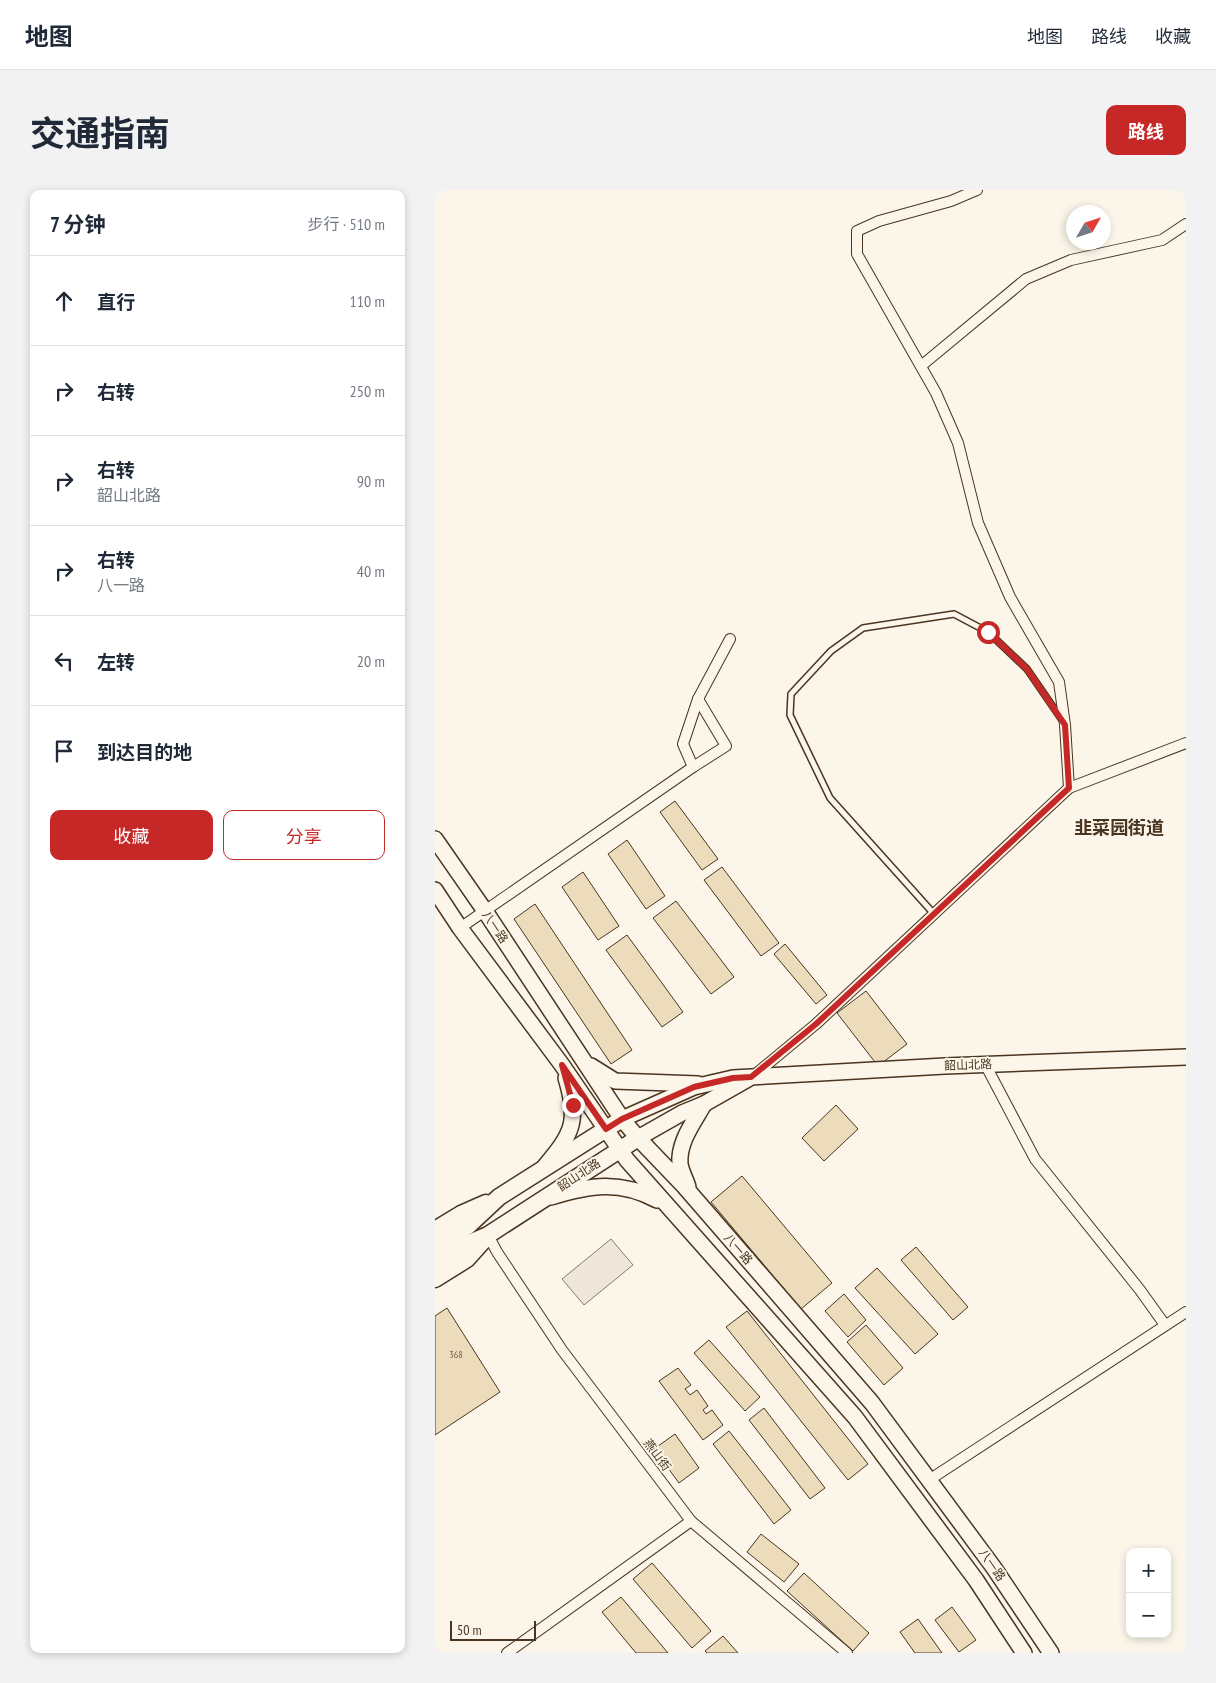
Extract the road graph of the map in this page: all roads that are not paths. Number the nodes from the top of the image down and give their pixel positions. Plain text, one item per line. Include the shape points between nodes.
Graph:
1 (977, 190) edge
2 (1186, 224) edge
3 (921, 366) junction
4 (730, 639) dead end
5 (698, 700) junction
6 (1065, 725) junction
7 (1186, 743) edge
8 (693, 767) junction
9 (1069, 788) junction
10 (435, 839) edge
11 (435, 890) edge
12 (485, 910) junction
13 (934, 914) junction
14 (460, 928) junction
15 (1186, 1057) edge
16 (585, 1063) junction
17 (985, 1064) junction
18 (562, 1065) junction
19 (751, 1077) junction
20 (707, 1084) junction
21 (704, 1104) junction
22 (622, 1119) junction
23 (606, 1129) junction
24 (638, 1138) junction
25 (619, 1149) junction
26 (543, 1168) junction
27 (690, 1193) junction
28 (499, 1197) junction
29 (538, 1201) junction
30 (669, 1209) junction
31 (435, 1230) edge
32 (488, 1235) junction
33 (435, 1247) edge
34 (439, 1271) edge
35 (435, 1284) edge
36 (1186, 1312) edge
37 (1165, 1325) junction
38 (929, 1480) junction
39 (691, 1521) junction
40 (507, 1653) edge
41 (847, 1653) edge
42 (1024, 1653) edge
43 (1051, 1653) edge

1 - 3 street via 857,231 857,254
2 - 3 street via 1162,240 1071,260 1026,279
3 - 6 street via 937,393 958,443 978,523 1010,597 1059,682
4 - 5 street
5 - 8 street via 683,744
5 - 8 street via 726,746
6 - 9 street
6 - 13 lane via 1027,669 988,632 954,614 863,628 831,651 791,694 790,715 830,798
7 - 9 street
8 - 12 street
9 - 13 street
10 - 12 main road, 八一路
11 - 14 main road, 八一路
12 - 14 street
12 - 16 main road, 八一路
13 - 19 street via 816,1024
14 - 18 main road, 八一路
15 - 17 main road, 韶山北路
16 - 20 main road via 615,1081
16 - 22 main road, 八一路
17 - 19 main road, 韶山北路
17 - 37 street via 1035,1159
18 - 23 main road, 八一路
18 - 26 main road via 573,1105 571,1127
19 - 20 main road, 韶山北路
19 - 21 main road, 韶山北路
20 - 22 main road, 韶山北路
21 - 24 main road, 韶山北路
21 - 27 main road via 684,1139 681,1151 680,1165
22 - 23 main road, 韶山北路
22 - 24 main road, 八一路
23 - 25 main road, 八一路
23 - 26 main road, 韶山北路
24 - 25 main road, 韶山北路
24 - 27 main road, 八一路
25 - 29 main road, 韶山北路
25 - 30 main road, 八一路
26 - 28 main road, 韶山北路
27 - 38 main road, 八一路 via 872,1404
28 - 31 main road
28 - 33 main road, 韶山北路 via 468,1226
29 - 30 main road via 605,1186 633,1189
29 - 32 main road, 韶山北路
30 - 42 main road, 八一路 via 855,1417 976,1580
32 - 34 main road, 韶山北路 via 467,1258
32 - 39 street, 燕山街 via 562,1350
34 - 35 main road
36 - 37 street
37 - 38 street
38 - 43 main road, 八一路
39 - 40 street
39 - 41 street, 燕山街

